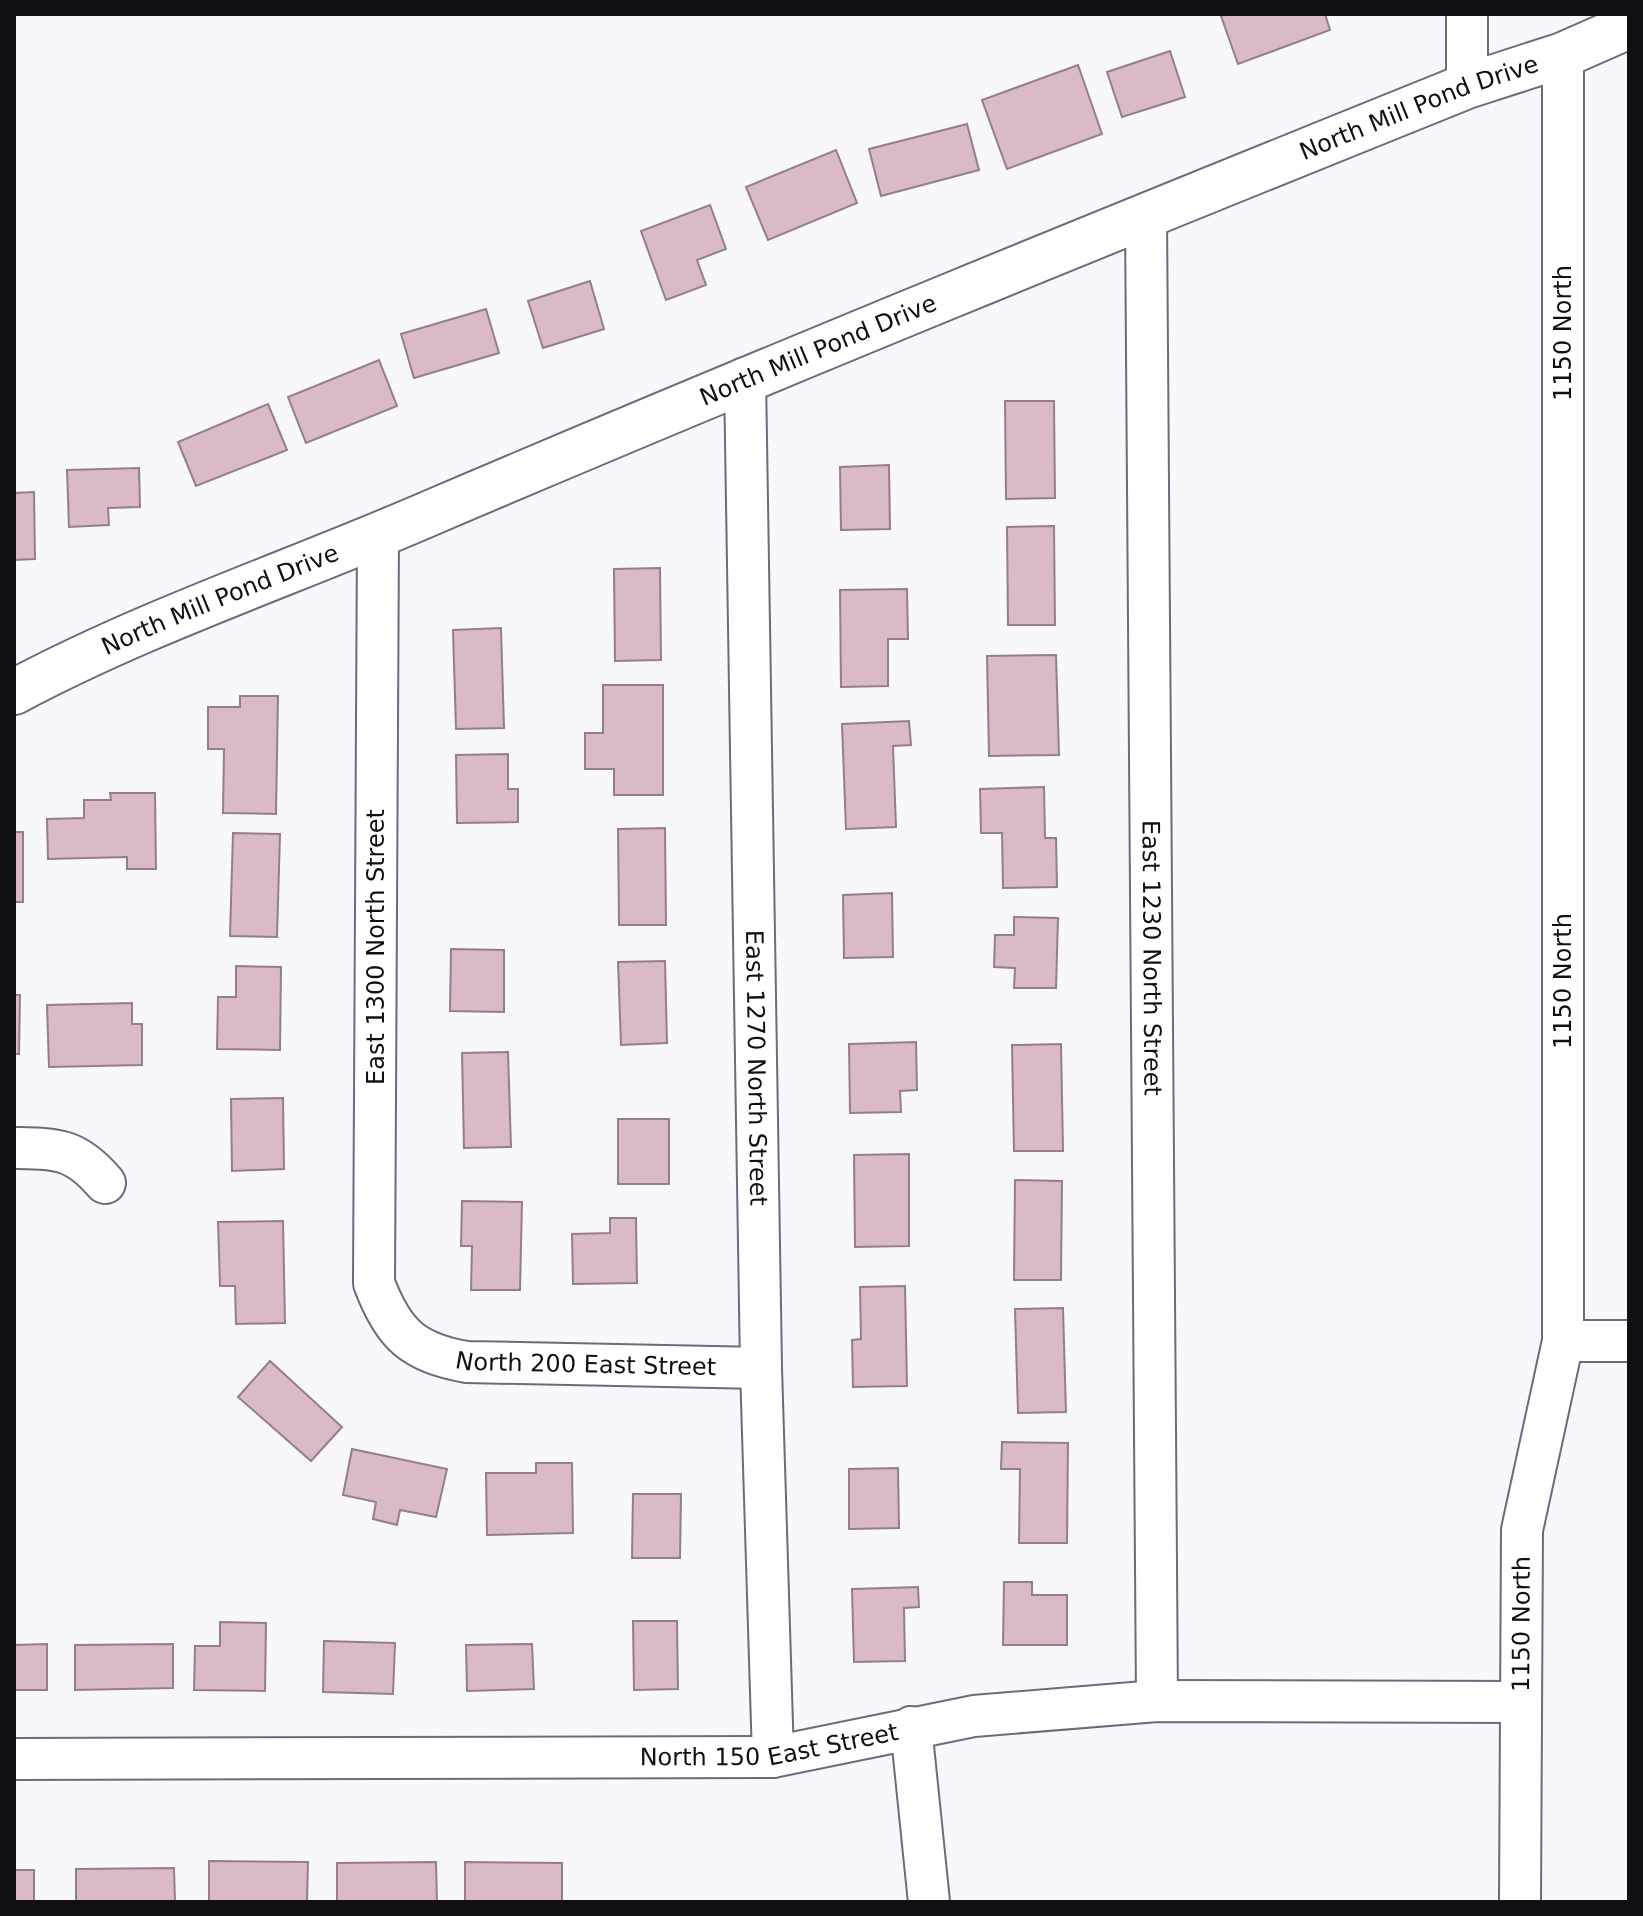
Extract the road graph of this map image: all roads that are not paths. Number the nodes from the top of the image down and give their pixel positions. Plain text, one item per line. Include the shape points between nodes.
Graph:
1 (1467, 14) edge
2 (1629, 26) edge
3 (1563, 55) junction
4 (1467, 86) junction
5 (1146, 216) junction
6 (745, 378) junction
7 (378, 536) junction
8 (14, 692) edge
9 (14, 1148) edge
10 (105, 1183) dead end
11 (1563, 1341) junction
12 (1629, 1341) edge
13 (413, 1344) joint
14 (761, 1368) junction
15 (1157, 1701) junction
16 (1520, 1702) junction
17 (911, 1727) junction
18 (773, 1757) junction
19 (14, 1759) edge
20 (929, 1902) edge
21 (1520, 1902) edge

1 - 4 street
2 - 3 main road, North Mill Pond Drive
3 - 4 main road, North Mill Pond Drive
3 - 11 street, 1150 North
4 - 5 main road, North Mill Pond Drive
5 - 6 main road, North Mill Pond Drive
5 - 15 street, East 1230 North Street
6 - 7 main road, North Mill Pond Drive
6 - 14 street, East 1270 North Street
7 - 8 main road, North Mill Pond Drive via 94,650
7 - 13 street, East 1300 North Street via 374,1283 387,1317
9 - 10 street via 61,1149 86,1161
11 - 12 street
11 - 16 street, 1150 North via 1522,1530
13 - 14 street, North 200 East Street via 436,1357 467,1362
14 - 18 street, East 1270 North Street
15 - 16 street, North 150 East Street
15 - 17 street, North 150 East Street via 974,1716
16 - 21 street, 1150 North
17 - 18 street, North 150 East Street
17 - 20 street
18 - 19 street, North 150 East Street

